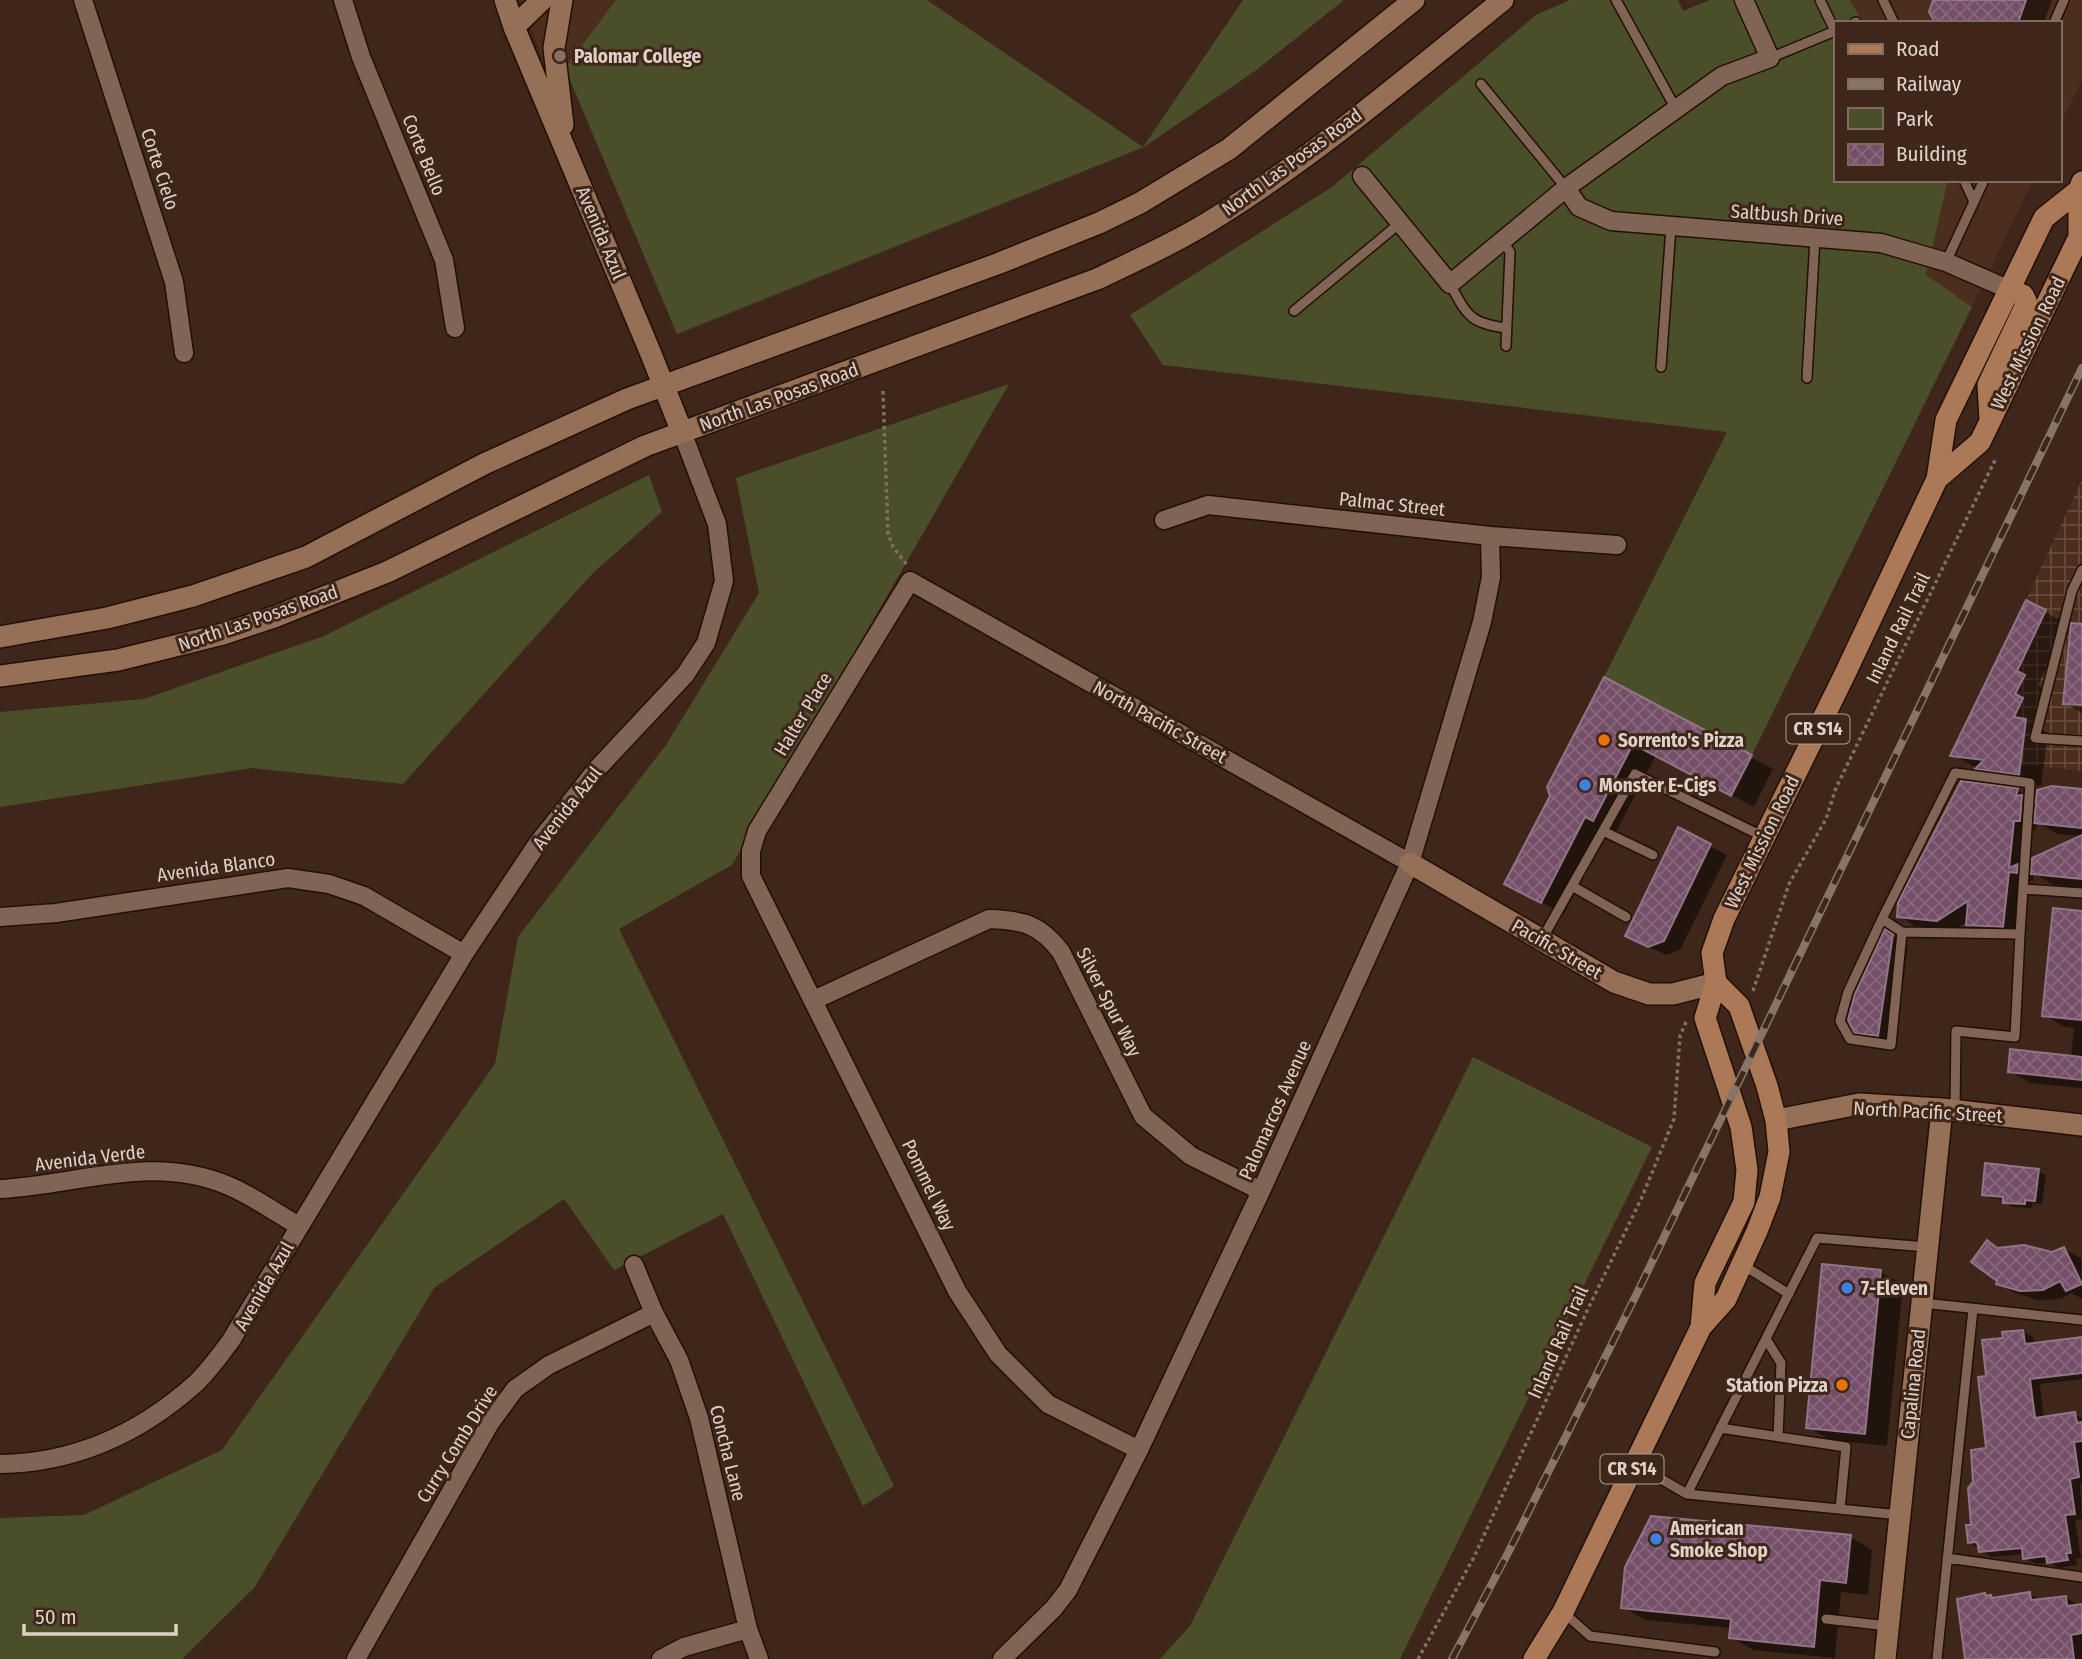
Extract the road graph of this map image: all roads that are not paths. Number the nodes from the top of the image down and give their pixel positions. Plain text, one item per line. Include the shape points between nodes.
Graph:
1 (83, 0) edge
2 (343, 0) edge
3 (505, 0) edge
4 (542, 0) edge
5 (562, 0) edge
6 (1414, 0) edge
7 (1503, 0) edge
8 (1616, 0) edge
9 (1744, 0) edge
10 (1820, 0) edge
11 (1882, 0) edge
12 (2064, 0) edge
13 (1893, 21) edge
14 (2055, 21) edge
15 (514, 27) junction
16 (1834, 29) edge
17 (1834, 31) edge
18 (1770, 58) junction
19 (1481, 84) dead end
20 (1676, 109) junction
21 (565, 148) junction
22 (1362, 176) dead end
23 (1965, 182) edge
24 (1983, 182) edge
25 (2080, 186) edge
26 (1566, 188) junction
27 (1974, 202) junction
28 (1400, 223) junction
29 (1671, 227) junction
30 (1815, 239) junction
31 (1502, 240) junction
32 (1946, 262) junction
33 (1450, 284) junction
34 (2010, 290) junction
35 (1294, 311) dead end
36 (455, 328) dead end
37 (1506, 328) junction
38 (1506, 346) dead end
39 (184, 353) dead end
40 (1661, 368) dead end
41 (1807, 377) dead end
42 (663, 385) junction
43 (1990, 421) junction
44 (682, 432) junction
45 (1937, 479) junction
46 (1164, 520) dead end
47 (1490, 536) junction
48 (1617, 545) dead end
49 (2082, 570) edge
50 (910, 581) joint
51 (0, 636) edge
52 (0, 676) edge
53 (2082, 741) edge
54 (1603, 831) junction
55 (1764, 837) junction
56 (1653, 855) dead end
57 (1410, 863) junction
58 (751, 876) joint
59 (1572, 886) junction
60 (2023, 889) junction
61 (2082, 893) edge
62 (0, 917) edge
63 (1626, 917) dead end
64 (1882, 919) junction
65 (1902, 932) junction
66 (2020, 934) junction
67 (1542, 940) junction
68 (464, 954) junction
69 (1716, 982) junction
70 (814, 1000) junction
71 (1948, 1110) junction
72 (1776, 1120) junction
73 (2082, 1125) edge
74 (0, 1189) edge
75 (1261, 1191) junction
76 (299, 1226) junction
77 (1927, 1247) junction
78 (634, 1265) dead end
79 (1742, 1265) junction
80 (1789, 1294) junction
81 (1921, 1302) junction
82 (1973, 1309) junction
83 (654, 1313) junction
84 (2082, 1320) edge
85 (1701, 1327) junction
86 (1766, 1339) junction
87 (1720, 1428) junction
88 (1778, 1437) junction
89 (1139, 1450) junction
90 (0, 1464) edge
91 (1635, 1464) junction
92 (1687, 1494) junction
93 (1840, 1509) junction
94 (1900, 1515) junction
95 (1947, 1558) junction
96 (2082, 1577) edge
97 (1563, 1612) junction
98 (1826, 1619) dead end
99 (1888, 1626) junction
100 (748, 1629) junction
101 (1715, 1652) dead end
102 (356, 1659) edge
103 (661, 1659) edge
104 (759, 1659) edge
105 (1002, 1659) edge
106 (1534, 1659) edge
107 (1551, 1659) edge
108 (1885, 1659) edge
109 (1937, 1659) edge

1 - 39 street, Corte Cielo via 174,282
2 - 36 street, Corte Bello via 361,57 444,260
3 - 15 main road, Avenida Azul
4 - 15 main road
5 - 21 main road via 554,48
6 - 42 main road via 1238,142 1140,203 997,264
7 - 44 main road, North Las Posas Road via 1272,180 1160,249 1041,301
8 - 20 lane
9 - 18 street
10 - 16 lane
11 - 13 lane
12 - 14 lane
15 - 21 main road, Avenida Azul
17 - 18 lane
18 - 20 street via 1722,76
19 - 26 lane
20 - 26 street
21 - 42 main road, Avenida Azul
22 - 28 street
23 - 27 lane
24 - 27 lane
25 - 34 main road, West Mission Road / CR S14 via 2044,218
25 - 43 main road, West Mission Road / CR S14 via 2079,237
26 - 29 street, Saltbush Drive via 1579,207 1611,221
26 - 31 street
27 - 32 lane
28 - 33 street
28 - 35 lane
29 - 30 street, Saltbush Drive
29 - 40 lane
30 - 32 street, Saltbush Drive via 1881,243
30 - 41 lane
31 - 33 street
31 - 37 lane via 1510,252
32 - 34 street, Saltbush Drive
33 - 37 lane via 1466,313 1483,325
34 - 43 main road via 2026,301 1987,385
34 - 45 main road, West Mission Road / CR S14 via 1946,420
37 - 38 lane
42 - 44 main road, Avenida Azul
42 - 51 main road via 484,464 306,557 193,596 107,618
43 - 45 main road, West Mission Road / CR S14 via 1980,442
44 - 52 main road, North Las Posas Road via 612,461 387,572 274,617 118,660
44 - 68 street, Avenida Azul via 717,524 724,581 706,643 685,675 596,770 538,843
45 - 55 main road, West Mission Road / CR S14
46 - 47 street, Palmac Street via 1208,505
47 - 48 street, Palmac Street
47 - 57 street, Palomarcos Avenue via 1491,577 1482,622
49 - 53 lane via 2035,738
50 - 57 street, North Pacific Street
50 - 58 street, Halter Place via 757,831
54 - 55 lane via 1635,774
54 - 56 lane
54 - 59 lane
55 - 69 main road, West Mission Road / CR S14 via 1712,953
57 - 67 main road, Pacific Street
57 - 75 street, Palomarcos Avenue
58 - 70 street, Pommel Way
59 - 63 lane
59 - 67 lane
60 - 61 lane
60 - 64 lane via 2030,783 1955,773
60 - 66 lane
62 - 68 street, Avenida Blanco via 56,913 288,878 329,884 363,896
64 - 65 lane
64 - 65 lane via 1847,992 1840,1021 1850,1039 1891,1045
65 - 66 lane
66 - 71 lane via 2015,1037 1956,1031
67 - 69 main road, Pacific Street via 1614,982 1649,993 1673,994
68 - 76 street, Avenida Azul
69 - 72 main road, West Mission Road / CR S14 via 1739,1006
69 - 85 main road, West Mission Road / CR S14 via 1705,1018 1741,1126 1747,1170 1744,1202 1705,1283
70 - 75 street, Silver Spur Way via 989,919 1017,919 1049,937 1061,952 1143,1116 1191,1156
70 - 89 street, Pommel Way via 957,1291 998,1354 1048,1404
71 - 72 main road, North Pacific Street via 1859,1104
71 - 73 main road, North Pacific Street
71 - 77 main road, Capalina Road
72 - 79 main road, West Mission Road / CR S14 via 1776,1176
74 - 76 street, Avenida Verde via 140,1170 188,1173 229,1186
75 - 89 street, Palomarcos Avenue
76 - 90 street, Avenida Azul via 230,1342 197,1382 138,1428 61,1458
77 - 80 lane via 1817,1238
77 - 81 main road, Capalina Road
78 - 83 street, Concha Lane
79 - 80 lane
79 - 85 main road, West Mission Road / CR S14 via 1726,1299
80 - 86 lane
81 - 82 lane
81 - 94 main road, Capalina Road
82 - 84 lane
82 - 95 lane
83 - 100 street, Concha Lane via 679,1360 699,1418
83 - 102 street, Curry Comb Drive via 549,1365 515,1390 490,1423
85 - 91 main road, West Mission Road / CR S14
86 - 87 lane
86 - 88 lane via 1781,1363
87 - 88 lane
87 - 92 lane
88 - 93 lane via 1846,1447
89 - 105 street, Palomarcos Avenue via 1068,1590
91 - 92 lane
91 - 97 main road, West Mission Road / CR S14
92 - 93 lane
93 - 94 lane
94 - 99 main road, Capalina Road
95 - 96 lane
95 - 109 lane
97 - 101 lane via 1590,1636
97 - 106 main road, West Mission Road / CR S14
97 - 107 main road, West Mission Road / CR S14
98 - 99 lane
99 - 108 main road, Capalina Road
100 - 103 street via 684,1647
100 - 104 street, Concha Lane

